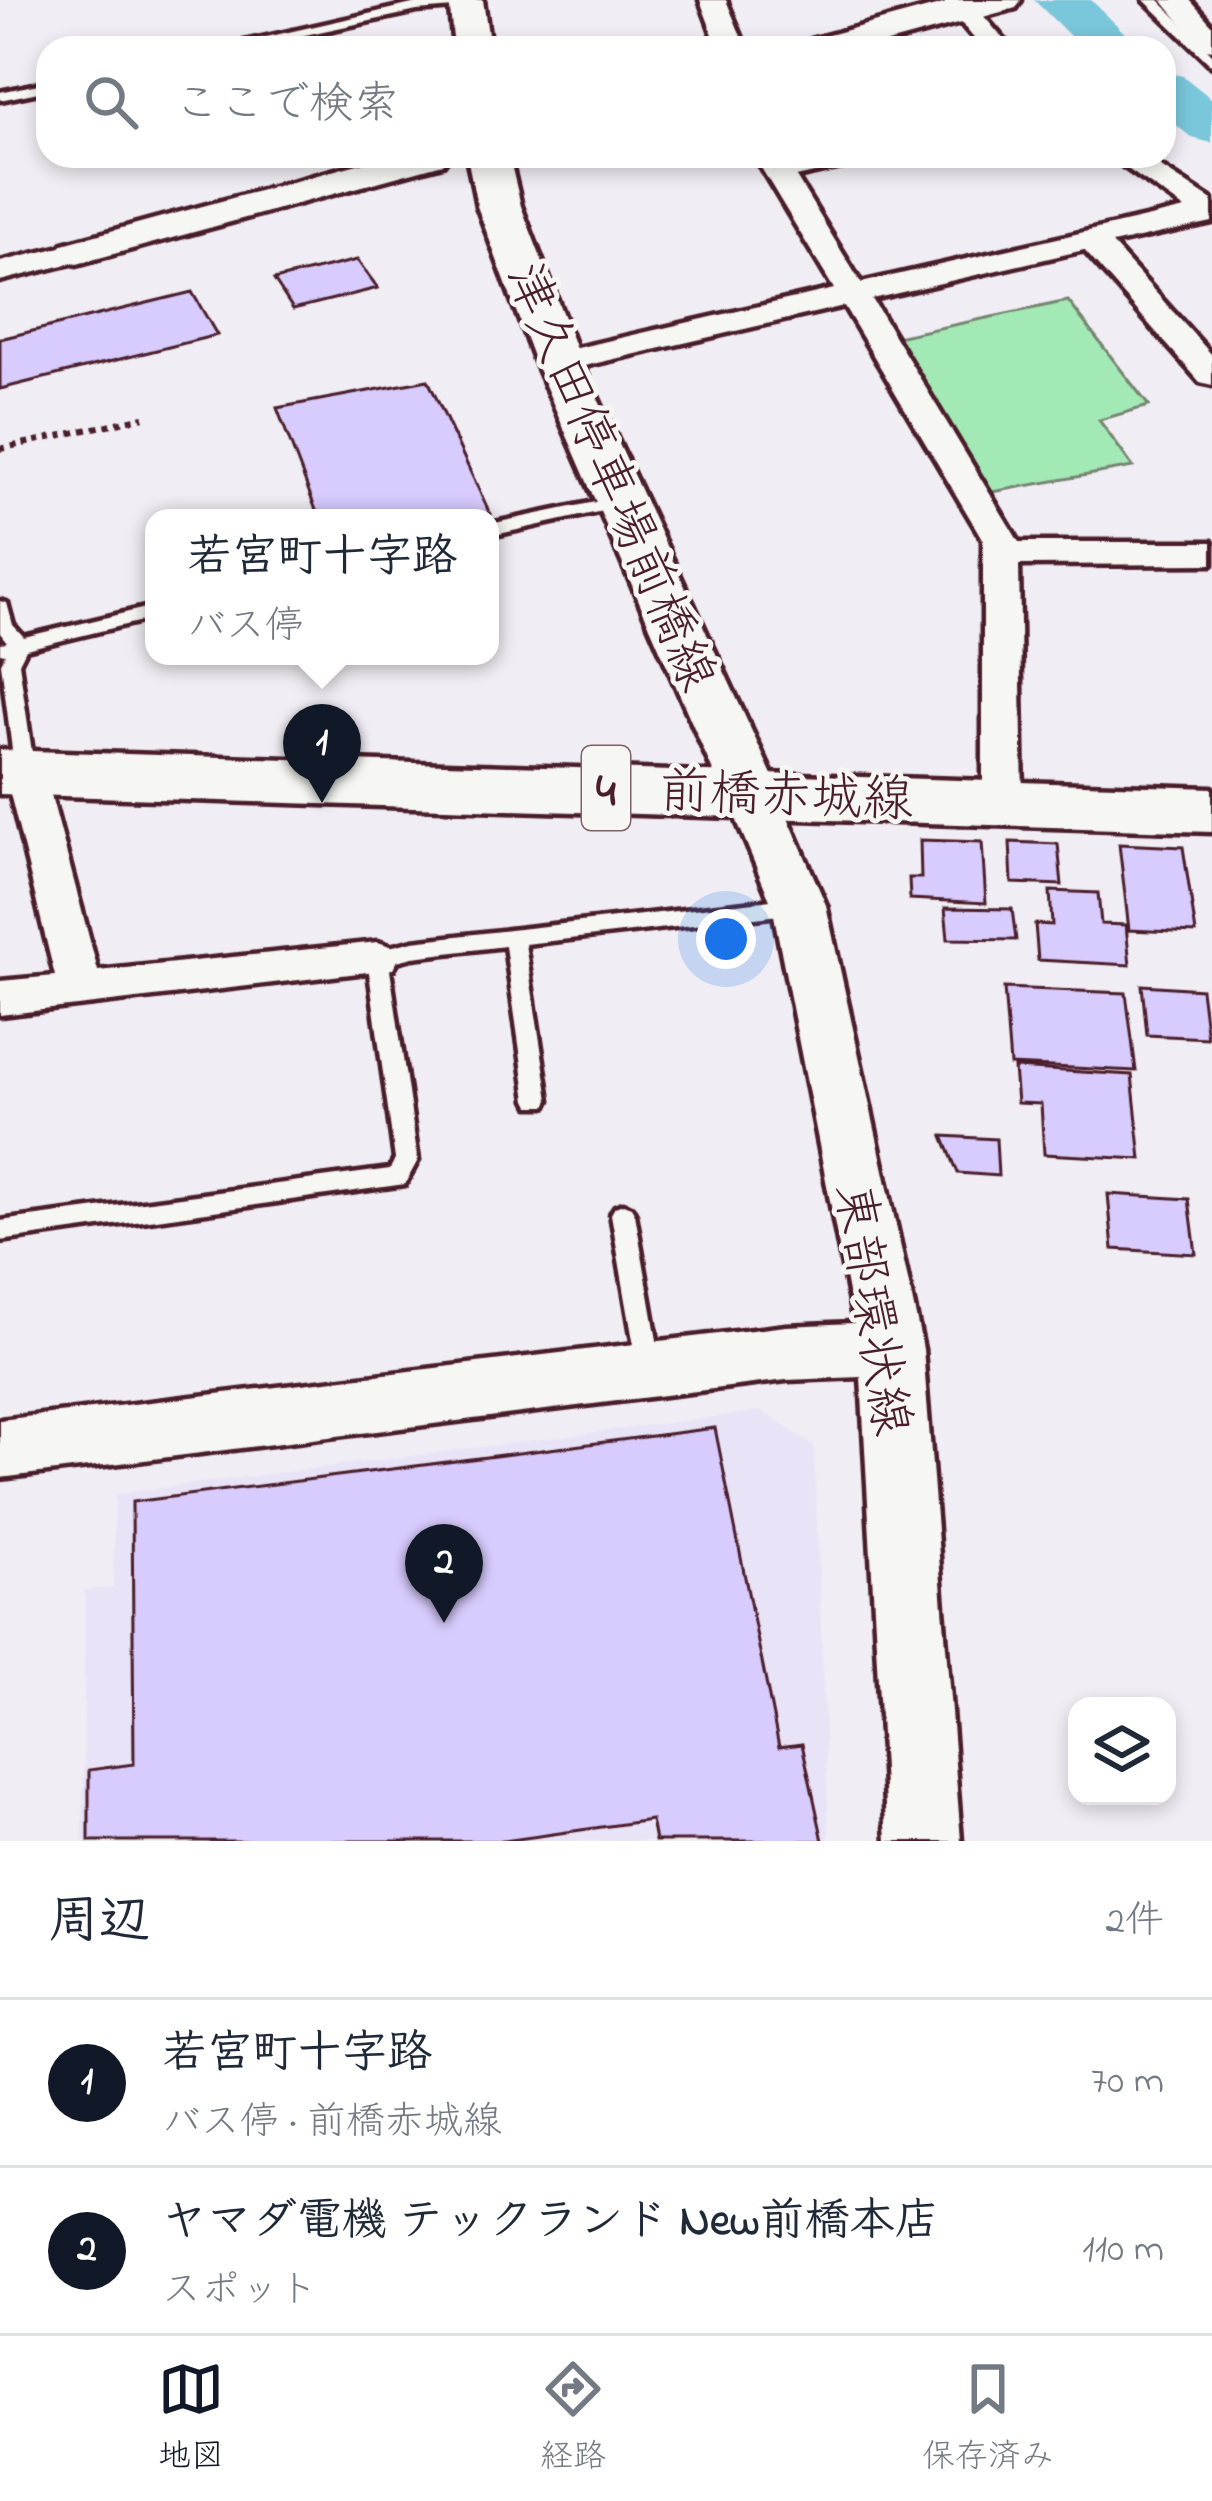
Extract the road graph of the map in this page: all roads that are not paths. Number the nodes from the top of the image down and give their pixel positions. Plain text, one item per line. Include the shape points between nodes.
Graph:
1 (713, 0) edge
2 (1003, 0) edge
3 (1151, 0) edge
4 (1174, 0) edge
5 (466, 1) edge
6 (958, 5) edge
7 (281, 36) edge
8 (470, 36) edge
9 (726, 36) edge
10 (861, 36) edge
11 (986, 36) edge
12 (1212, 42) edge
13 (1212, 62) edge
14 (36, 88) edge
15 (0, 96) edge
16 (386, 168) edge
17 (491, 168) edge
18 (774, 168) edge
19 (1143, 168) edge
20 (1211, 212) edge
21 (1094, 242) junction
22 (77, 252) joint
23 (0, 272) edge
24 (850, 298) junction
25 (558, 362) junction
26 (1212, 375) edge
27 (619, 502) junction
28 (499, 528) edge
29 (1212, 553) edge
30 (1001, 554) junction
31 (0, 608) edge
32 (145, 614) edge
33 (9, 647) edge
34 (13, 772) edge
35 (751, 792) junction
36 (1003, 801) junction
37 (1212, 810) edge
38 (799, 905) junction
39 (514, 939) junction
40 (378, 958) junction
41 (76, 990) junction
42 (0, 998) edge
43 (538, 1100) dead end
44 (623, 1214) dead end
45 (0, 1231) edge
46 (891, 1349) junction
47 (650, 1370) junction
48 (0, 1449) edge
49 (924, 1841) edge

1 - 9 street
2 - 6 main road
3 - 13 lane
4 - 12 street
5 - 7 lane
5 - 8 street
6 - 10 main road
6 - 11 street
14 - 15 lane
16 - 22 street
17 - 25 main road, 津久田停車場前橋線
18 - 24 street
19 - 20 street
20 - 21 street
21 - 24 street
21 - 26 street
22 - 23 street
24 - 25 street
24 - 30 street via 994,524
25 - 27 main road, 津久田停車場前橋線
27 - 28 lane
27 - 35 main road, 津久田停車場前橋線
29 - 30 street
30 - 36 street
31 - 33 lane
32 - 33 lane
33 - 34 lane
34 - 35 main road, 前橋赤城線 / 4
34 - 41 street via 77,961
35 - 36 main road, 前橋赤城線 / 4
35 - 38 street, 東部環状線
36 - 37 main road, 前橋赤城線 / 4
38 - 39 lane
38 - 46 street, 東部環状線
39 - 40 lane
39 - 43 lane
40 - 41 street
40 - 45 lane via 407,1160 397,1177
41 - 42 street
44 - 47 lane
46 - 47 street
46 - 49 street, 東部環状線
47 - 48 street

